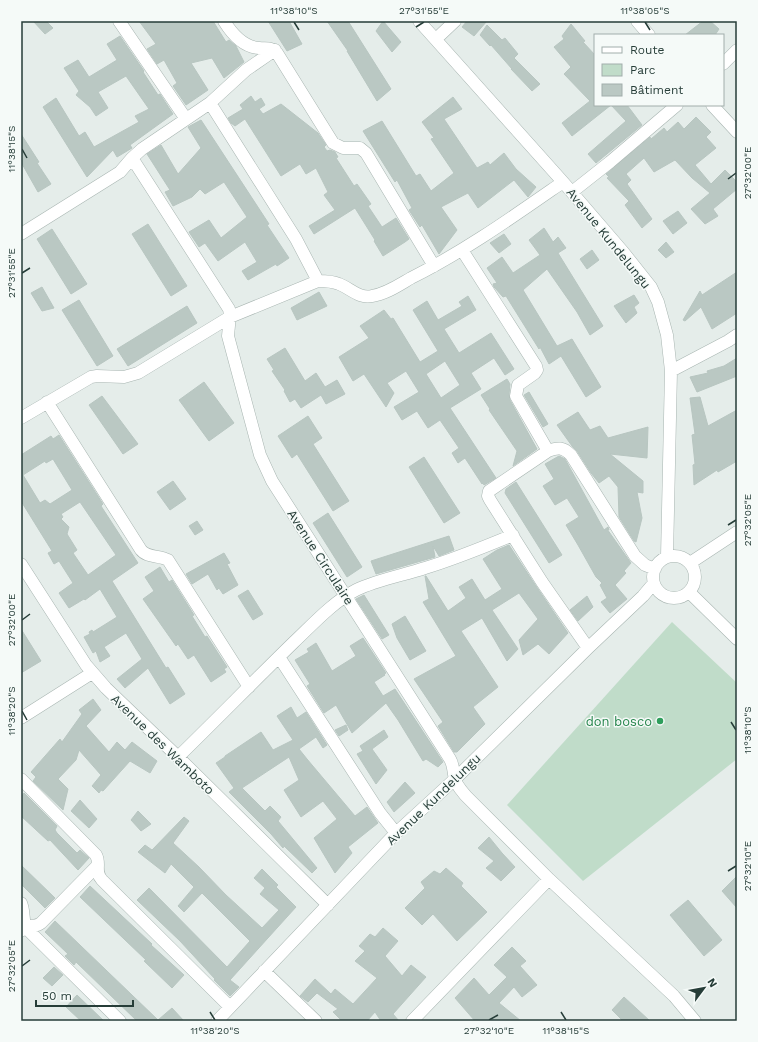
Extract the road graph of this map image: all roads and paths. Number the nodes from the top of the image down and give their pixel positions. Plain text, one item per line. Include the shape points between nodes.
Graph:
1 (118, 21) edge
2 (224, 21) edge
3 (419, 21) edge
4 (455, 21) edge
5 (637, 21) edge
6 (648, 34) edge
7 (436, 40) junction
8 (274, 50) junction
9 (737, 50) edge
10 (724, 63) edge
11 (210, 103) junction
12 (676, 106) edge
13 (713, 106) edge
14 (186, 119) junction
15 (737, 132) edge
16 (132, 158) junction
17 (563, 182) junction
18 (572, 192) junction
19 (21, 234) edge
20 (462, 250) junction
21 (434, 266) junction
22 (318, 281) junction
23 (230, 317) junction
24 (737, 335) edge
25 (671, 370) junction
26 (47, 402) junction
27 (21, 418) edge
28 (548, 451) junction
29 (737, 532) edge
30 (513, 534) junction
31 (667, 557) junction
32 (690, 563) junction
33 (21, 564) edge
34 (655, 569) junction
35 (654, 583) junction
36 (688, 592) junction
37 (346, 596) junction
38 (737, 639) edge
39 (588, 648) junction
40 (279, 657) junction
41 (92, 673) junction
42 (249, 687) junction
43 (21, 718) edge
44 (178, 758) junction
45 (21, 779) edge
46 (455, 779) junction
47 (396, 833) junction
48 (98, 865) junction
49 (549, 879) junction
50 (21, 903) edge
51 (328, 905) junction
52 (23, 929) edge
53 (264, 970) junction
54 (230, 1007) junction
55 (120, 1021) edge
56 (217, 1021) edge
57 (316, 1021) edge
58 (412, 1021) edge
59 (695, 1021) edge

1 - 14 street
2 - 8 street via 238,39 246,44
3 - 7 street, Avenue Kundelungu
4 - 7 street
5 - 6 street
7 - 17 street, Avenue Kundelungu
8 - 11 street via 246,70
8 - 21 street via 333,143 343,148 360,148 366,154
9 - 10 street
11 - 14 street
11 - 22 street via 296,239
12 - 18 street
13 - 15 street
14 - 16 street via 142,148
16 - 19 street via 110,179
16 - 23 street via 227,305
17 - 18 street, Avenue Kundelungu
17 - 20 street
18 - 25 street, Avenue Kundelungu via 651,288 662,314
20 - 21 street
20 - 28 street via 536,366 535,373 518,385 516,396
21 - 22 street via 386,292 372,296 357,294 333,282
22 - 23 street
23 - 26 street via 138,373 120,378 91,377
23 - 37 street, Avenue Circulaire via 228,336 260,455 272,481
24 - 25 street
25 - 31 street, Avenue Kundelungu
26 - 27 street
26 - 42 street via 141,550 146,554 168,560
28 - 30 street via 489,491 490,500
28 - 34 street via 560,447 571,455 635,556 645,565
29 - 32 street
30 - 37 street via 480,549 372,584
30 - 39 street via 542,582
31 - 32 street via 679,556
31 - 34 street
32 - 36 street via 695,578
33 - 41 street, Avenue des Wamboto
34 - 35 street
35 - 36 street via 658,590 673,598
35 - 39 street, Avenue Kundelungu
36 - 38 street
37 - 40 street
37 - 46 street, Avenue Circulaire via 450,760
39 - 46 street, Avenue Kundelungu
40 - 42 street
40 - 47 street via 380,813
41 - 43 street
41 - 44 street, Avenue des Wamboto
42 - 44 street
44 - 51 street, Avenue des Wamboto
45 - 48 street via 96,854
46 - 47 street, Avenue Kundelungu
46 - 49 street, Avenue Circulaire via 466,796
47 - 51 street, Avenue Kundelungu
48 - 52 street via 41,923
48 - 54 street via 98,874 102,880
49 - 58 street
49 - 59 street, Avenue Circulaire via 674,996
50 - 52 street
51 - 53 street, Avenue Kundelungu
52 - 55 street
53 - 54 street, Avenue Kundelungu
53 - 57 street
54 - 56 street, Avenue Kundelungu

